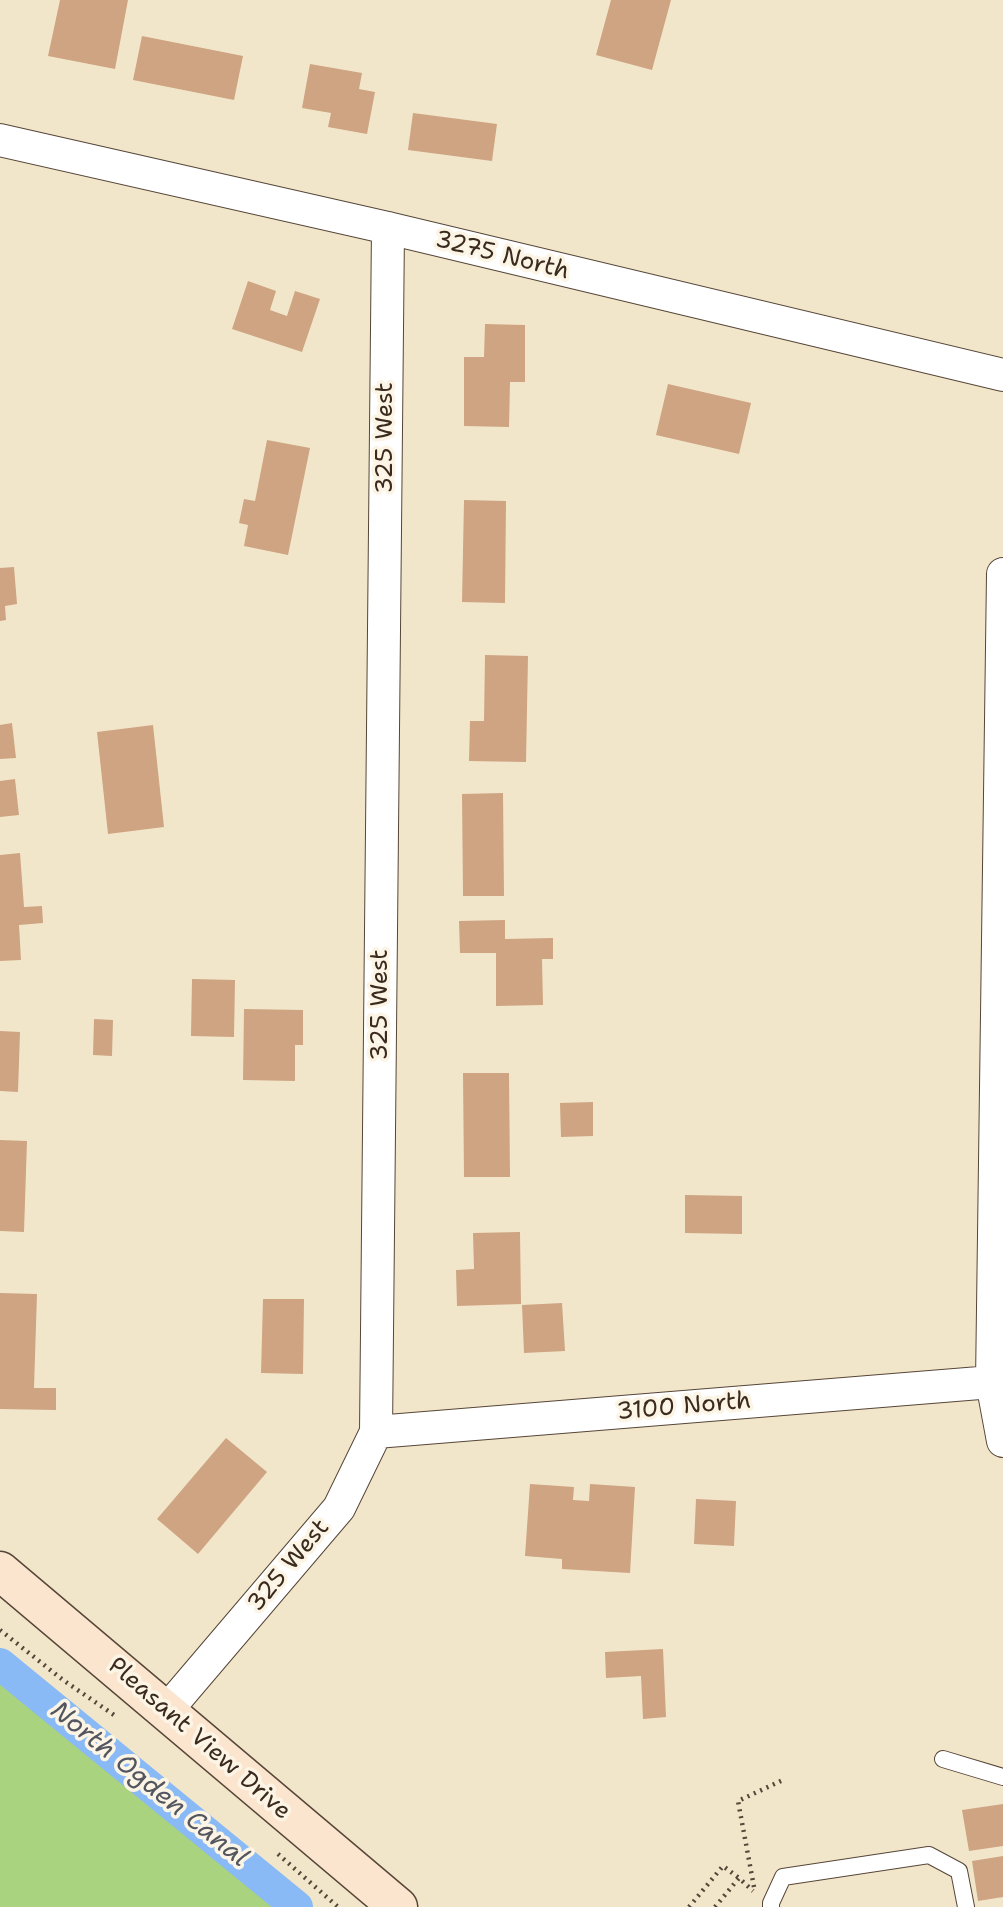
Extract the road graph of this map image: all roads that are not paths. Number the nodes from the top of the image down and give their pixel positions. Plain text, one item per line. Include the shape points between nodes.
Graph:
1 (0, 140) edge
2 (387, 228) junction
3 (1003, 376) edge
4 (1003, 574) edge
5 (1000, 995) edge
6 (992, 1382) junction
7 (376, 1432) junction
8 (1003, 1441) edge
9 (0, 1571) edge
10 (167, 1710) junction
11 (943, 1759) dead end
12 (1003, 1777) edge
13 (398, 1907) edge
14 (771, 1907) edge
15 (966, 1907) edge

1 - 2 street, 3275 North
2 - 3 street, 3275 North
2 - 7 street, 325 West
4 - 5 street
5 - 6 street
6 - 7 street, 3100 North
6 - 8 street
7 - 10 street, 325 West via 339,1508
9 - 10 street, Pleasant View Drive
10 - 13 street, Pleasant View Drive
11 - 12 lane
14 - 15 lane via 783,1877 929,1855 959,1871

